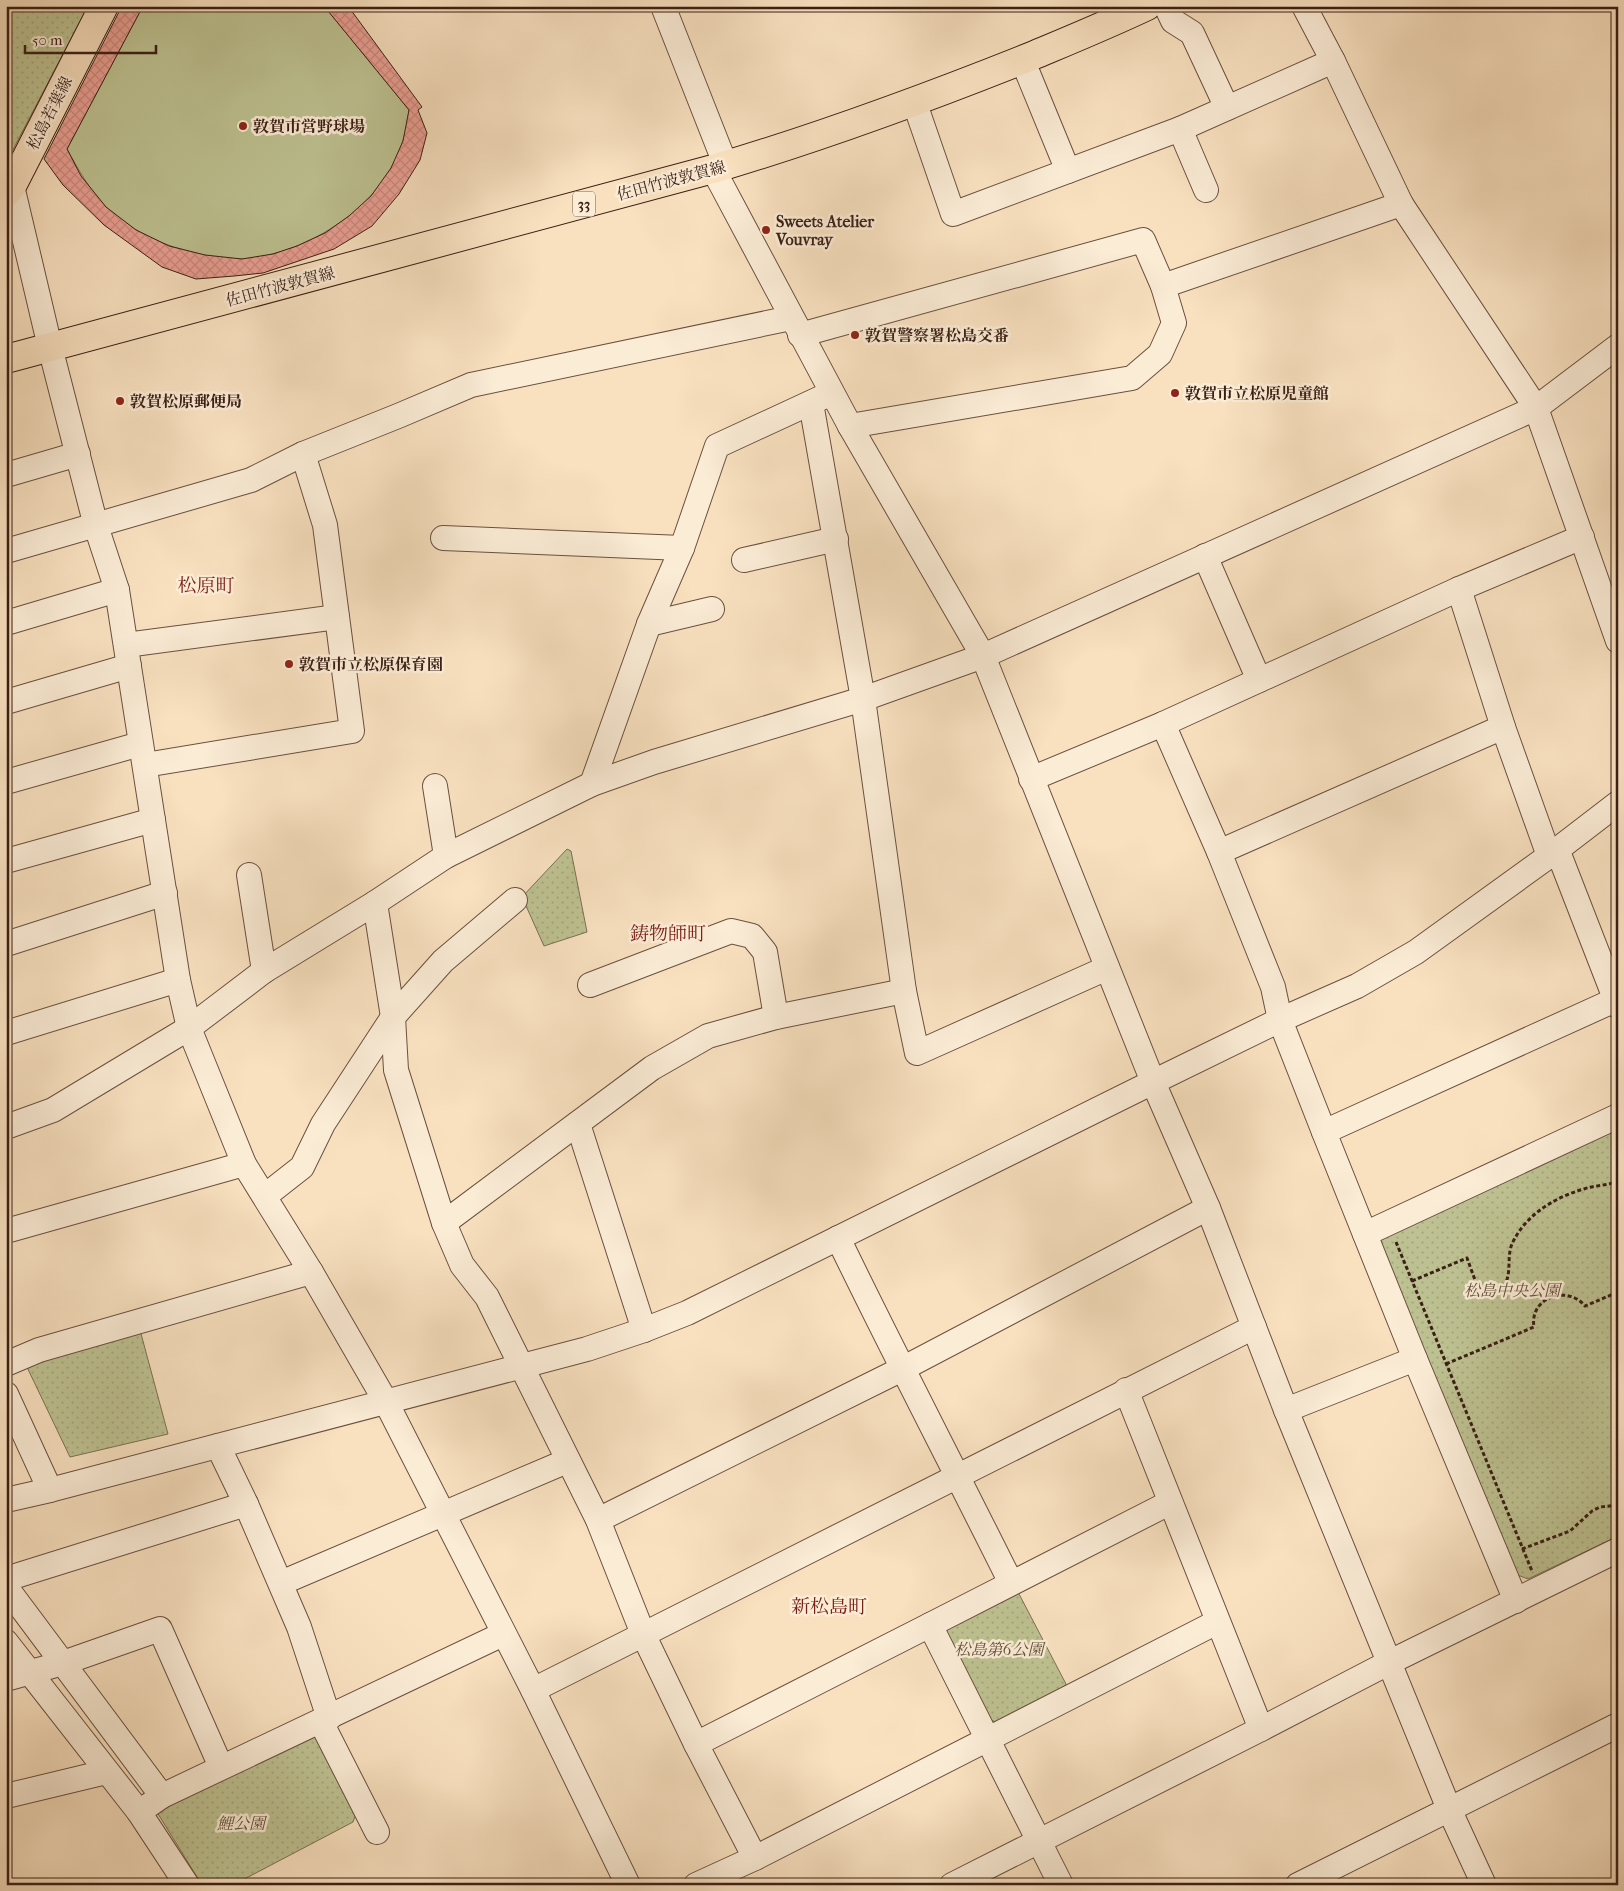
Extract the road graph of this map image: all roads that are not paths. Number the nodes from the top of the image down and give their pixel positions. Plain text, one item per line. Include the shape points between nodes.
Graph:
1 (104, 6) edge
2 (663, 6) edge
3 (1147, 6) edge
4 (1166, 6) edge
5 (1304, 6) edge
6 (1022, 59) junction
7 (1333, 61) junction
8 (914, 101) junction
9 (1227, 108) junction
10 (1180, 129) junction
11 (719, 168) junction
12 (1068, 171) junction
13 (9, 190) edge
14 (1206, 190) dead end
15 (1401, 204) junction
16 (1163, 286) junction
17 (796, 326) junction
18 (1618, 346) edge
19 (50, 347) junction
20 (6, 359) edge
21 (832, 392) junction
22 (811, 403) junction
23 (1536, 408) junction
24 (850, 426) junction
25 (78, 454) junction
26 (303, 454) junction
27 (6, 475) edge
28 (96, 526) junction
29 (1582, 537) junction
30 (443, 538) dead end
31 (836, 539) junction
32 (682, 548) junction
33 (6, 551) edge
34 (1205, 556) junction
35 (744, 560) dead end
36 (1460, 589) junction
37 (116, 590) junction
38 (712, 609) dead end
39 (337, 617) junction
40 (6, 624) edge
41 (649, 624) junction
42 (1618, 641) edge
43 (127, 656) junction
44 (983, 656) junction
45 (1260, 680) junction
46 (863, 699) junction
47 (6, 702) edge
48 (1163, 724) junction
49 (1503, 727) junction
50 (143, 755) junction
51 (1031, 778) junction
52 (6, 782) edge
53 (592, 784) junction
54 (435, 786) dead end
55 (1618, 803) edge
56 (154, 820) junction
57 (1219, 852) junction
58 (1553, 852) junction
59 (446, 856) junction
60 (6, 861) edge
61 (249, 876) dead end
62 (165, 893) junction
63 (515, 900) dead end
64 (374, 903) junction
65 (6, 944) edge
66 (1107, 968) junction
67 (264, 970) junction
68 (178, 980) junction
69 (590, 985) dead end
70 (904, 991) junction
71 (1617, 1003) edge
72 (393, 1017) junction
73 (776, 1018) junction
74 (1280, 1020) junction
75 (189, 1028) junction
76 (6, 1034) edge
77 (1153, 1082) junction
78 (1618, 1116) edge
79 (578, 1124) junction
80 (6, 1127) edge
81 (1324, 1132) junction
82 (244, 1164) junction
83 (265, 1196) junction
84 (1208, 1208) junction
85 (444, 1223) junction
86 (6, 1231) edge
87 (1365, 1234) junction
88 (838, 1238) junction
89 (312, 1272) junction
90 (1254, 1327) junction
91 (644, 1330) junction
92 (1415, 1359) junction
93 (6, 1364) edge
94 (521, 1366) junction
95 (902, 1369) junction
96 (1126, 1390) junction
97 (6, 1394) edge
98 (386, 1402) junction
99 (1286, 1410) junction
100 (218, 1446) junction
101 (567, 1461) junction
102 (958, 1477) junction
103 (50, 1490) junction
104 (6, 1500) edge
105 (1170, 1503) junction
106 (246, 1504) junction
107 (443, 1513) junction
108 (598, 1520) junction
109 (1618, 1550) edge
110 (6, 1579) edge
111 (281, 1583) junction
112 (1011, 1583) junction
113 (6, 1587) edge
114 (1516, 1601) junction
115 (1217, 1622) junction
116 (930, 1625) junction
117 (503, 1634) junction
118 (643, 1634) junction
119 (6, 1642) edge
120 (1390, 1662) junction
121 (63, 1663) junction
122 (30, 1672) junction
123 (6, 1679) edge
124 (533, 1690) junction
125 (325, 1720) junction
126 (1618, 1725) edge
127 (1261, 1729) junction
128 (987, 1738) junction
129 (696, 1744) junction
130 (221, 1767) junction
131 (106, 1772) junction
132 (6, 1796) edge
133 (162, 1796) junction
134 (1449, 1809) junction
135 (139, 1812) junction
136 (377, 1832) dead end
137 (1039, 1842) junction
138 (754, 1858) junction
139 (184, 1884) edge
140 (628, 1885) edge
141 (696, 1885) edge
142 (952, 1885) edge
143 (1061, 1885) edge
144 (1298, 1885) edge
145 (1484, 1885) edge

1 - 13 main road, 松島若葉線
2 - 11 street
3 - 6 main road, 佐田竹波敦賀線 / 33
4 - 9 street via 1173,21 1192,32
5 - 7 street
6 - 8 main road, 佐田竹波敦賀線 / 33
6 - 12 street
7 - 9 street
7 - 15 street
8 - 11 main road, 佐田竹波敦賀線 / 33
8 - 12 street via 953,214
9 - 10 street
10 - 12 street
10 - 14 street
11 - 17 street
11 - 19 main road, 佐田竹波敦賀線 / 33
13 - 19 street
15 - 16 street
15 - 23 street
16 - 17 street via 1143,240
16 - 24 street via 1174,323 1160,354 1132,378
17 - 21 street
17 - 26 street via 471,384
18 - 23 street
19 - 20 main road, 佐田竹波敦賀線 / 33
19 - 25 street
21 - 22 street
21 - 24 street
22 - 31 street
22 - 32 street via 717,446
23 - 29 street
23 - 34 street
24 - 44 street
25 - 27 street
25 - 28 street
26 - 28 street via 252,480
26 - 39 street via 325,525
28 - 33 street
28 - 37 street
29 - 36 street
29 - 42 street
30 - 32 street
31 - 35 street
31 - 46 street
32 - 41 street
34 - 44 street
34 - 45 street
36 - 45 street
36 - 49 street
37 - 40 street
37 - 43 street
38 - 41 street
39 - 43 street
39 - 50 street via 352,731
41 - 53 street
43 - 47 street
43 - 50 street
44 - 46 street
44 - 51 street
45 - 48 street
46 - 53 street
46 - 70 street
48 - 51 street
48 - 57 street
49 - 57 street
49 - 58 street
50 - 52 street
50 - 56 street
51 - 66 street
53 - 59 street
54 - 59 street
55 - 58 street
56 - 60 street
56 - 62 street
57 - 74 street via 1273,987
58 - 71 street
58 - 74 street via 1416,952 1357,986
59 - 64 street
61 - 67 street
62 - 65 street
62 - 68 street
63 - 72 street via 443,961
64 - 67 street
64 - 72 street
66 - 70 street via 917,1053
66 - 77 street
67 - 75 street
68 - 75 street
68 - 76 street
69 - 73 street via 731,931 752,936 765,952
70 - 73 street
71 - 81 street
72 - 83 street via 322,1124 302,1167
72 - 85 street via 396,1070
73 - 79 street via 708,1036 652,1068
74 - 77 street
74 - 81 street
75 - 80 street via 53,1110
75 - 82 street
77 - 84 street
77 - 88 street
78 - 87 street
79 - 85 street
79 - 91 street
81 - 87 street
82 - 83 street
82 - 86 street
83 - 89 street
84 - 90 street
84 - 95 street
85 - 94 street via 462,1265 487,1297
87 - 92 street
88 - 91 street via 687,1313
88 - 95 street
89 - 93 street via 39,1350
89 - 98 street
90 - 96 street
90 - 99 street
91 - 94 street via 588,1349
92 - 99 street
92 - 114 street
94 - 98 street
94 - 101 street
95 - 102 street
95 - 108 street
96 - 102 street
96 - 105 street
97 - 103 street
98 - 100 street
98 - 107 street
99 - 120 street
100 - 103 street
100 - 106 street
101 - 107 street
101 - 108 street
102 - 112 street
102 - 118 street
103 - 104 street
105 - 112 street
105 - 115 street
106 - 110 street
106 - 111 street
107 - 111 street
107 - 117 street
108 - 118 street
109 - 114 street
111 - 125 street via 299,1627
112 - 116 street
113 - 121 street
114 - 120 street
115 - 127 street
115 - 128 street
116 - 128 street
116 - 129 street
117 - 124 street
117 - 125 street
118 - 124 street
118 - 129 street
119 - 122 street
120 - 127 street
120 - 134 street
121 - 122 street
121 - 130 street via 160,1629
121 - 133 street
122 - 123 street
122 - 131 street
124 - 140 street
125 - 130 street
125 - 136 street
126 - 134 street
127 - 137 street
128 - 137 street
128 - 138 street
129 - 138 street
130 - 133 street
131 - 132 street
131 - 135 street
133 - 135 street
134 - 144 street
134 - 145 street
135 - 139 street
137 - 142 street
137 - 143 street
138 - 141 street

